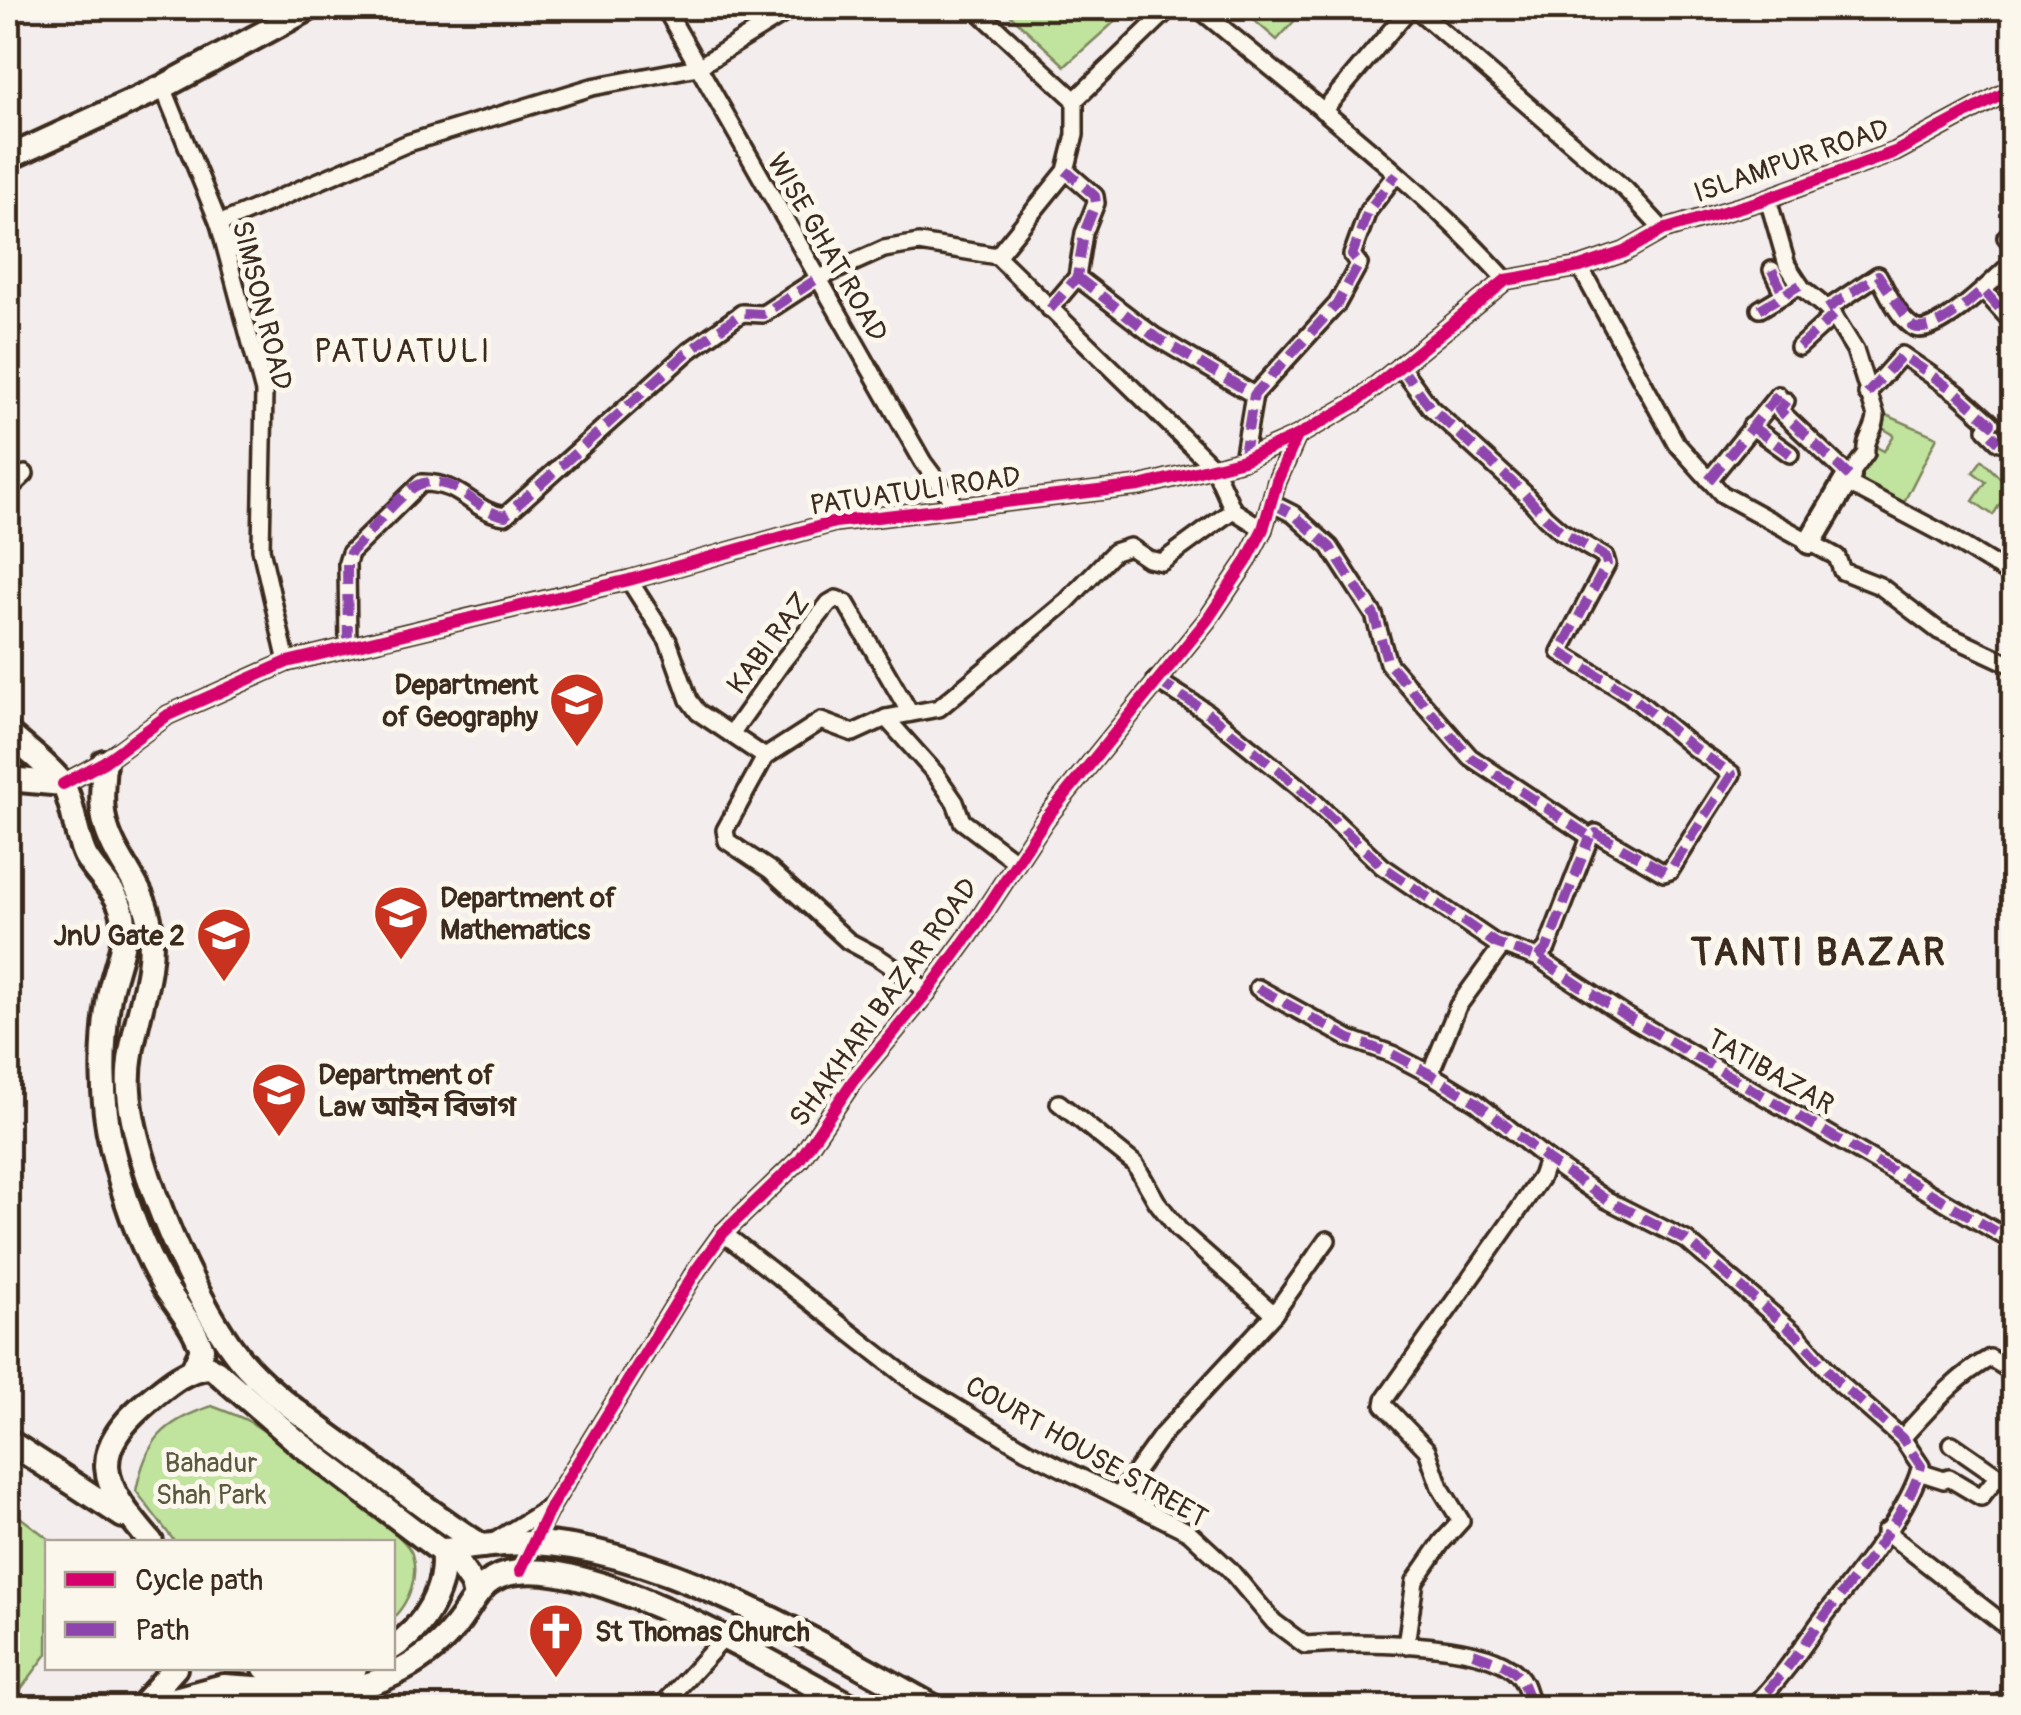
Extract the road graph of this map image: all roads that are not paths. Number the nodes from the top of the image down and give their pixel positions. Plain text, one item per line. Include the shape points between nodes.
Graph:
1 (310, 8) edge
2 (665, 8) edge
3 (794, 8) edge
4 (975, 8) edge
5 (1170, 8) edge
6 (1198, 8) edge
7 (1413, 8) edge
8 (698, 67) junction
9 (162, 88) junction
10 (2014, 88) edge
11 (1075, 100) junction
12 (1323, 112) junction
13 (8, 158) edge
14 (1066, 171) junction
15 (1396, 174) junction
16 (1768, 198) junction
17 (218, 224) junction
18 (1662, 230) junction
19 (2014, 231) edge
20 (2014, 246) edge
21 (997, 256) junction
22 (2014, 261) edge
23 (1580, 267) junction
24 (1772, 270) dead end
25 (1077, 278) junction
26 (817, 280) junction
27 (1506, 280) junction
28 (1800, 286) junction
29 (1983, 290) junction
30 (1784, 295) junction
31 (1760, 308) dead end
32 (1050, 310) junction
33 (1830, 312) junction
34 (2014, 320) edge
35 (1799, 347) dead end
36 (1400, 366) junction
37 (1867, 394) junction
38 (1254, 395) junction
39 (1752, 426) junction
40 (1297, 436) junction
41 (1999, 442) dead end
42 (1790, 454) dead end
43 (1243, 460) junction
44 (1214, 468) junction
45 (26, 474) dead end
46 (1847, 479) junction
47 (1709, 480) junction
48 (8, 490) edge
49 (1271, 503) junction
50 (956, 506) junction
51 (1233, 510) junction
52 (1263, 530) junction
53 (1810, 542) junction
54 (2014, 577) edge
55 (629, 580) junction
56 (348, 645) junction
57 (287, 662) junction
58 (2014, 666) edge
59 (1156, 680) junction
60 (910, 714) junction
61 (886, 718) junction
62 (8, 733) edge
63 (731, 734) junction
64 (765, 757) junction
65 (104, 762) junction
66 (8, 779) edge
67 (63, 784) junction
68 (1590, 837) junction
69 (1015, 861) junction
70 (1502, 946) junction
71 (1538, 958) junction
72 (1258, 988) dead end
73 (928, 991) junction
74 (1430, 1074) junction
75 (1059, 1104) dead end
76 (1547, 1159) junction
77 (723, 1233) junction
78 (1327, 1240) dead end
79 (2014, 1242) edge
80 (1274, 1314) junction
81 (235, 1352) junction
82 (205, 1370) junction
83 (2014, 1373) edge
84 (1902, 1438) junction
85 (8, 1440) edge
86 (1952, 1444) dead end
87 (1919, 1472) junction
88 (1998, 1476) junction
89 (2014, 1487) edge
90 (1119, 1496) junction
91 (551, 1506) junction
92 (134, 1523) junction
93 (1886, 1531) junction
94 (149, 1540) edge
95 (532, 1543) junction
96 (482, 1546) junction
97 (442, 1550) junction
98 (520, 1571) junction
99 (475, 1597) junction
100 (2014, 1632) edge
101 (723, 1639) junction
102 (395, 1645) edge
103 (1406, 1645) junction
104 (395, 1667) edge
105 (173, 1670) edge
106 (274, 1673) edge
107 (360, 1675) edge
108 (2014, 1692) edge
109 (321, 1700) edge
110 (352, 1704) dead end
111 (140, 1708) edge
112 (660, 1708) edge
113 (856, 1708) edge
114 (936, 1708) edge
115 (1531, 1708) edge
116 (1752, 1708) edge
117 (1996, 1708) edge

1 - 9 main road
2 - 8 street, WISE GHAT ROAD
3 - 8 street
4 - 11 street
5 - 11 street
6 - 12 street
7 - 12 street
7 - 18 street via 1626,190
8 - 17 street via 592,88 426,137
8 - 26 street, WISE GHAT ROAD
9 - 13 main road
9 - 17 street, SIMSON ROAD
10 - 16 street, ISLAMPUR ROAD via 1895,152
11 - 14 street
12 - 15 street
14 - 21 street
14 - 25 street via 1096,199
15 - 27 street
15 - 38 street via 1368,212 1352,256 1359,264 1336,304
16 - 18 street, ISLAMPUR ROAD
16 - 28 street
17 - 57 street, SIMSON ROAD via 264,392 260,549
18 - 23 street, ISLAMPUR ROAD
19 - 20 street via 2006,236
21 - 26 street via 920,243 884,249
21 - 32 street
22 - 29 street
23 - 27 street, PATUATULI ROAD
23 - 47 street via 1676,443
24 - 30 street
25 - 32 street
25 - 38 street via 1154,336
26 - 50 street, WISE GHAT ROAD via 923,462
26 - 56 street via 763,314 742,313 689,351 505,516 439,482 421,483 408,493 350,553
27 - 36 street, PATUATULI ROAD
28 - 30 street
28 - 33 street
29 - 33 street via 1942,323 1921,330 1899,311 1878,275
29 - 34 street
30 - 31 street
32 - 44 street
33 - 35 street
33 - 37 street via 1855,350
36 - 40 street, PATUATULI ROAD via 1356,402
36 - 68 street via 1430,406 1560,531 1605,557 1560,652 1630,695 1732,774 1667,873 1596,833
37 - 41 street via 1902,355 1958,393 1991,423 1986,429
37 - 46 street via 1876,426
38 - 43 street
39 - 42 street
39 - 46 street via 1782,398 1779,410
39 - 47 street
40 - 43 street, PATUATULI ROAD
40 - 49 street, SHAKHARI BAZAR ROAD
43 - 44 street, PATUATULI ROAD
44 - 50 street, PATUATULI ROAD via 1140,486
44 - 51 street
45 - 48 street
46 - 53 main road
46 - 54 street
47 - 53 street via 1722,494
49 - 52 street, SHAKHARI BAZAR ROAD
49 - 68 street via 1330,547 1374,615 1388,663 1470,757
50 - 55 street, PATUATULI ROAD via 835,522
51 - 52 street
51 - 60 street via 1162,562 1130,547 1114,552 1066,602 939,708
52 - 59 street, SHAKHARI BAZAR ROAD via 1206,620
53 - 58 street via 1837,557 1842,571 1880,586 1939,631
55 - 56 street, PATUATULI ROAD
55 - 63 street via 668,641 689,700
56 - 57 street, PATUATULI ROAD
57 - 65 street, PATUATULI ROAD via 168,715
59 - 69 street, SHAKHARI BAZAR ROAD
59 - 70 street, TATIBAZAR via 1300,788 1382,866
60 - 61 street
60 - 63 street, KABI RAZ via 846,603 836,599
61 - 64 street via 853,732 821,721
61 - 69 street via 935,773 962,821
62 - 67 main road
63 - 64 street
64 - 73 street via 725,830 727,840 848,941
65 - 67 street, PATUATULI ROAD
65 - 81 main road via 104,821 151,928 129,1065 132,1112 170,1234
66 - 67 main road
67 - 82 main road via 86,858 119,902 124,922 104,1072 112,1150 137,1230 198,1336
68 - 71 street
69 - 73 street, SHAKHARI BAZAR ROAD
70 - 71 street, TATIBAZAR
70 - 74 street via 1458,1006
71 - 79 street, TATIBAZAR
72 - 74 street
73 - 77 street, SHAKHARI BAZAR ROAD via 800,1160
74 - 76 street
75 - 80 street via 1134,1164 1179,1230
76 - 84 street via 1605,1199 1686,1240 1799,1336 1839,1383
76 - 103 street via 1518,1211 1385,1398 1384,1405 1427,1450 1462,1521 1416,1581
77 - 90 street, COURT HOUSE STREET via 912,1381
77 - 91 street, SHAKHARI BAZAR ROAD
78 - 80 street
80 - 90 street via 1162,1435
81 - 82 main road
81 - 96 main road via 285,1401
82 - 92 main road via 137,1410 105,1459 108,1484
82 - 97 main road
83 - 84 street via 1997,1360 1983,1362
84 - 87 street
85 - 92 main road
86 - 88 street
87 - 88 street via 1950,1478 1981,1497
87 - 93 street
88 - 89 street
90 - 103 street, COURT HOUSE STREET via 1189,1532 1274,1622 1305,1645
91 - 95 street, SHAKHARI BAZAR ROAD
91 - 96 street
92 - 94 main road
93 - 100 street
93 - 116 street via 1788,1669
95 - 96 main road
95 - 98 main road
95 - 114 main road via 568,1546 695,1584
96 - 97 main road
97 - 99 main road via 466,1573
97 - 102 main road via 441,1586 428,1612
98 - 99 main road via 499,1575
98 - 101 main road via 615,1590
99 - 104 main road via 436,1647
101 - 112 street
101 - 113 main road
103 - 115 street, COURT HOUSE STREET via 1472,1653 1509,1666 1524,1681
105 - 111 main road
106 - 107 main road
106 - 109 main road
107 - 109 main road
107 - 110 street
108 - 117 street
109 - 111 main road via 224,1686

